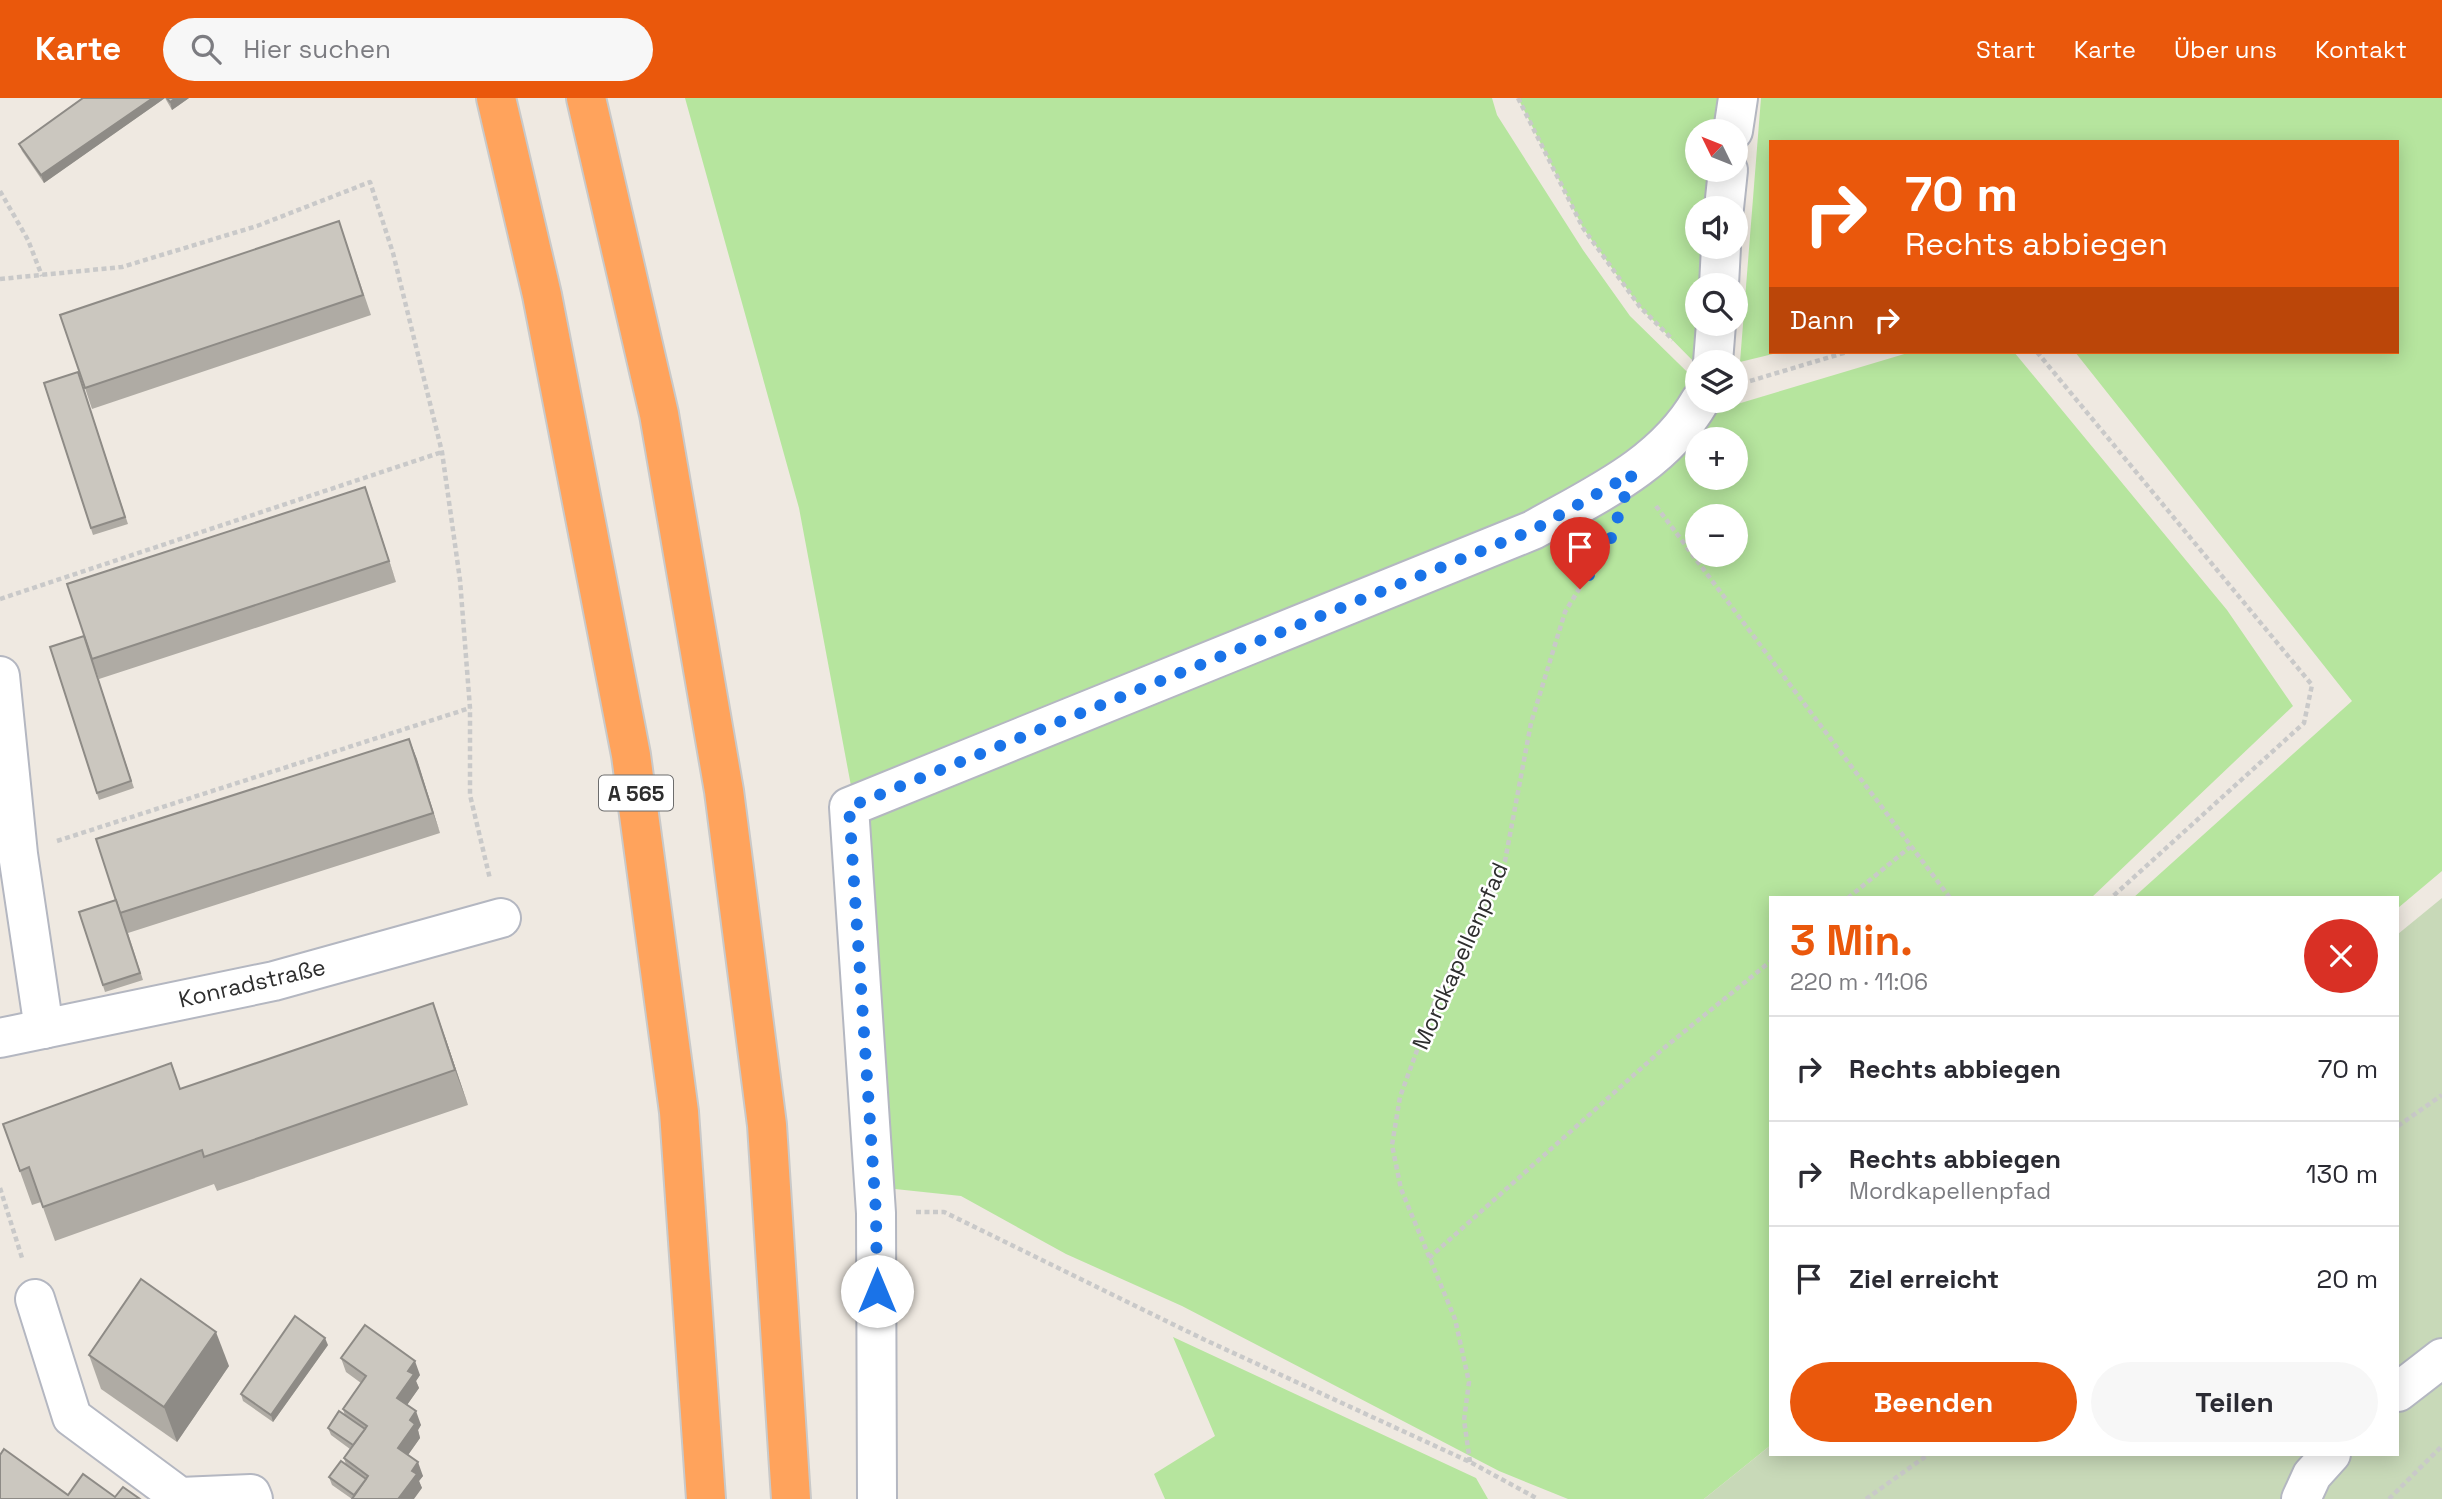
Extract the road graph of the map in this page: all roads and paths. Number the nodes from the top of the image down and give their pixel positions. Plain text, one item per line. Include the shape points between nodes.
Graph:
1 (496, 98) edge
2 (586, 98) edge
3 (1518, 98) edge
4 (1738, 98) edge
5 (1735, 119) edge
6 (0, 191) edge
7 (42, 276) junction
8 (0, 279) edge
9 (1678, 346) dead end
10 (1836, 354) edge
11 (2039, 354) edge
12 (1748, 369) edge
13 (1693, 413) edge
14 (442, 452) junction
15 (1632, 474) junction
16 (0, 598) edge
17 (0, 676) edge
18 (470, 708) junction
19 (4, 768) edge
20 (1910, 847) junction
21 (18, 854) junction
22 (1850, 896) edge
23 (1948, 896) edge
24 (2113, 896) edge
25 (501, 918) joint
26 (1769, 963) edge
27 (44, 1029) junction
28 (0, 1038) edge
29 (2442, 1095) edge
30 (2399, 1125) edge
31 (0, 1188) edge
32 (876, 1213) junction
33 (1429, 1258) junction
34 (34, 1299) joint
35 (2442, 1358) edge
36 (2399, 1391) edge
37 (2442, 1446) edge
38 (1926, 1456) edge
39 (2330, 1456) edge
40 (1470, 1462) junction
41 (1523, 1496) edge
42 (252, 1497) edge
43 (706, 1499) edge
44 (791, 1499) edge
45 (877, 1499) edge
46 (1538, 1499) edge
47 (1866, 1499) edge
48 (2301, 1499) edge
49 (2389, 1499) edge

1 - 43 highway, A 565 via 542,295 631,755 678,1112
2 - 44 highway via 659,414 724,791 767,1125
3 - 9 path via 1583,228 1640,307
4 - 5 street
6 - 7 path
7 - 8 path
7 - 14 path via 122,267 257,226 370,182 393,254
10 - 12 path
11 - 24 path via 2312,685 2304,723
13 - 15 street via 1685,428
14 - 16 path
14 - 18 path via 460,580
15 - 20 path
15 - 32 street via 1533,530 849,807
15 - 33 path, Mordkapellenpfad via 1609,544 1565,612 1531,723 1505,861 1435,1001 1399,1097 1391,1145 1401,1189
17 - 19 street
18 - 21 path
18 - 25 path via 470,795
19 - 21 street
20 - 22 path
20 - 23 path
21 - 27 street
25 - 27 street, Konradstraße via 274,981
26 - 33 path via 1664,1048
27 - 28 street, Konradstraße
29 - 30 path
31 - 34 path
32 - 40 path via 944,1212 1203,1339
32 - 45 street
33 - 40 path, Mordkapellenpfad via 1455,1319 1469,1382 1464,1420
34 - 42 street via 72,1417 180,1497
35 - 36 street
37 - 49 path
38 - 47 path
39 - 48 street via 2312,1475
40 - 41 path
41 - 46 path

